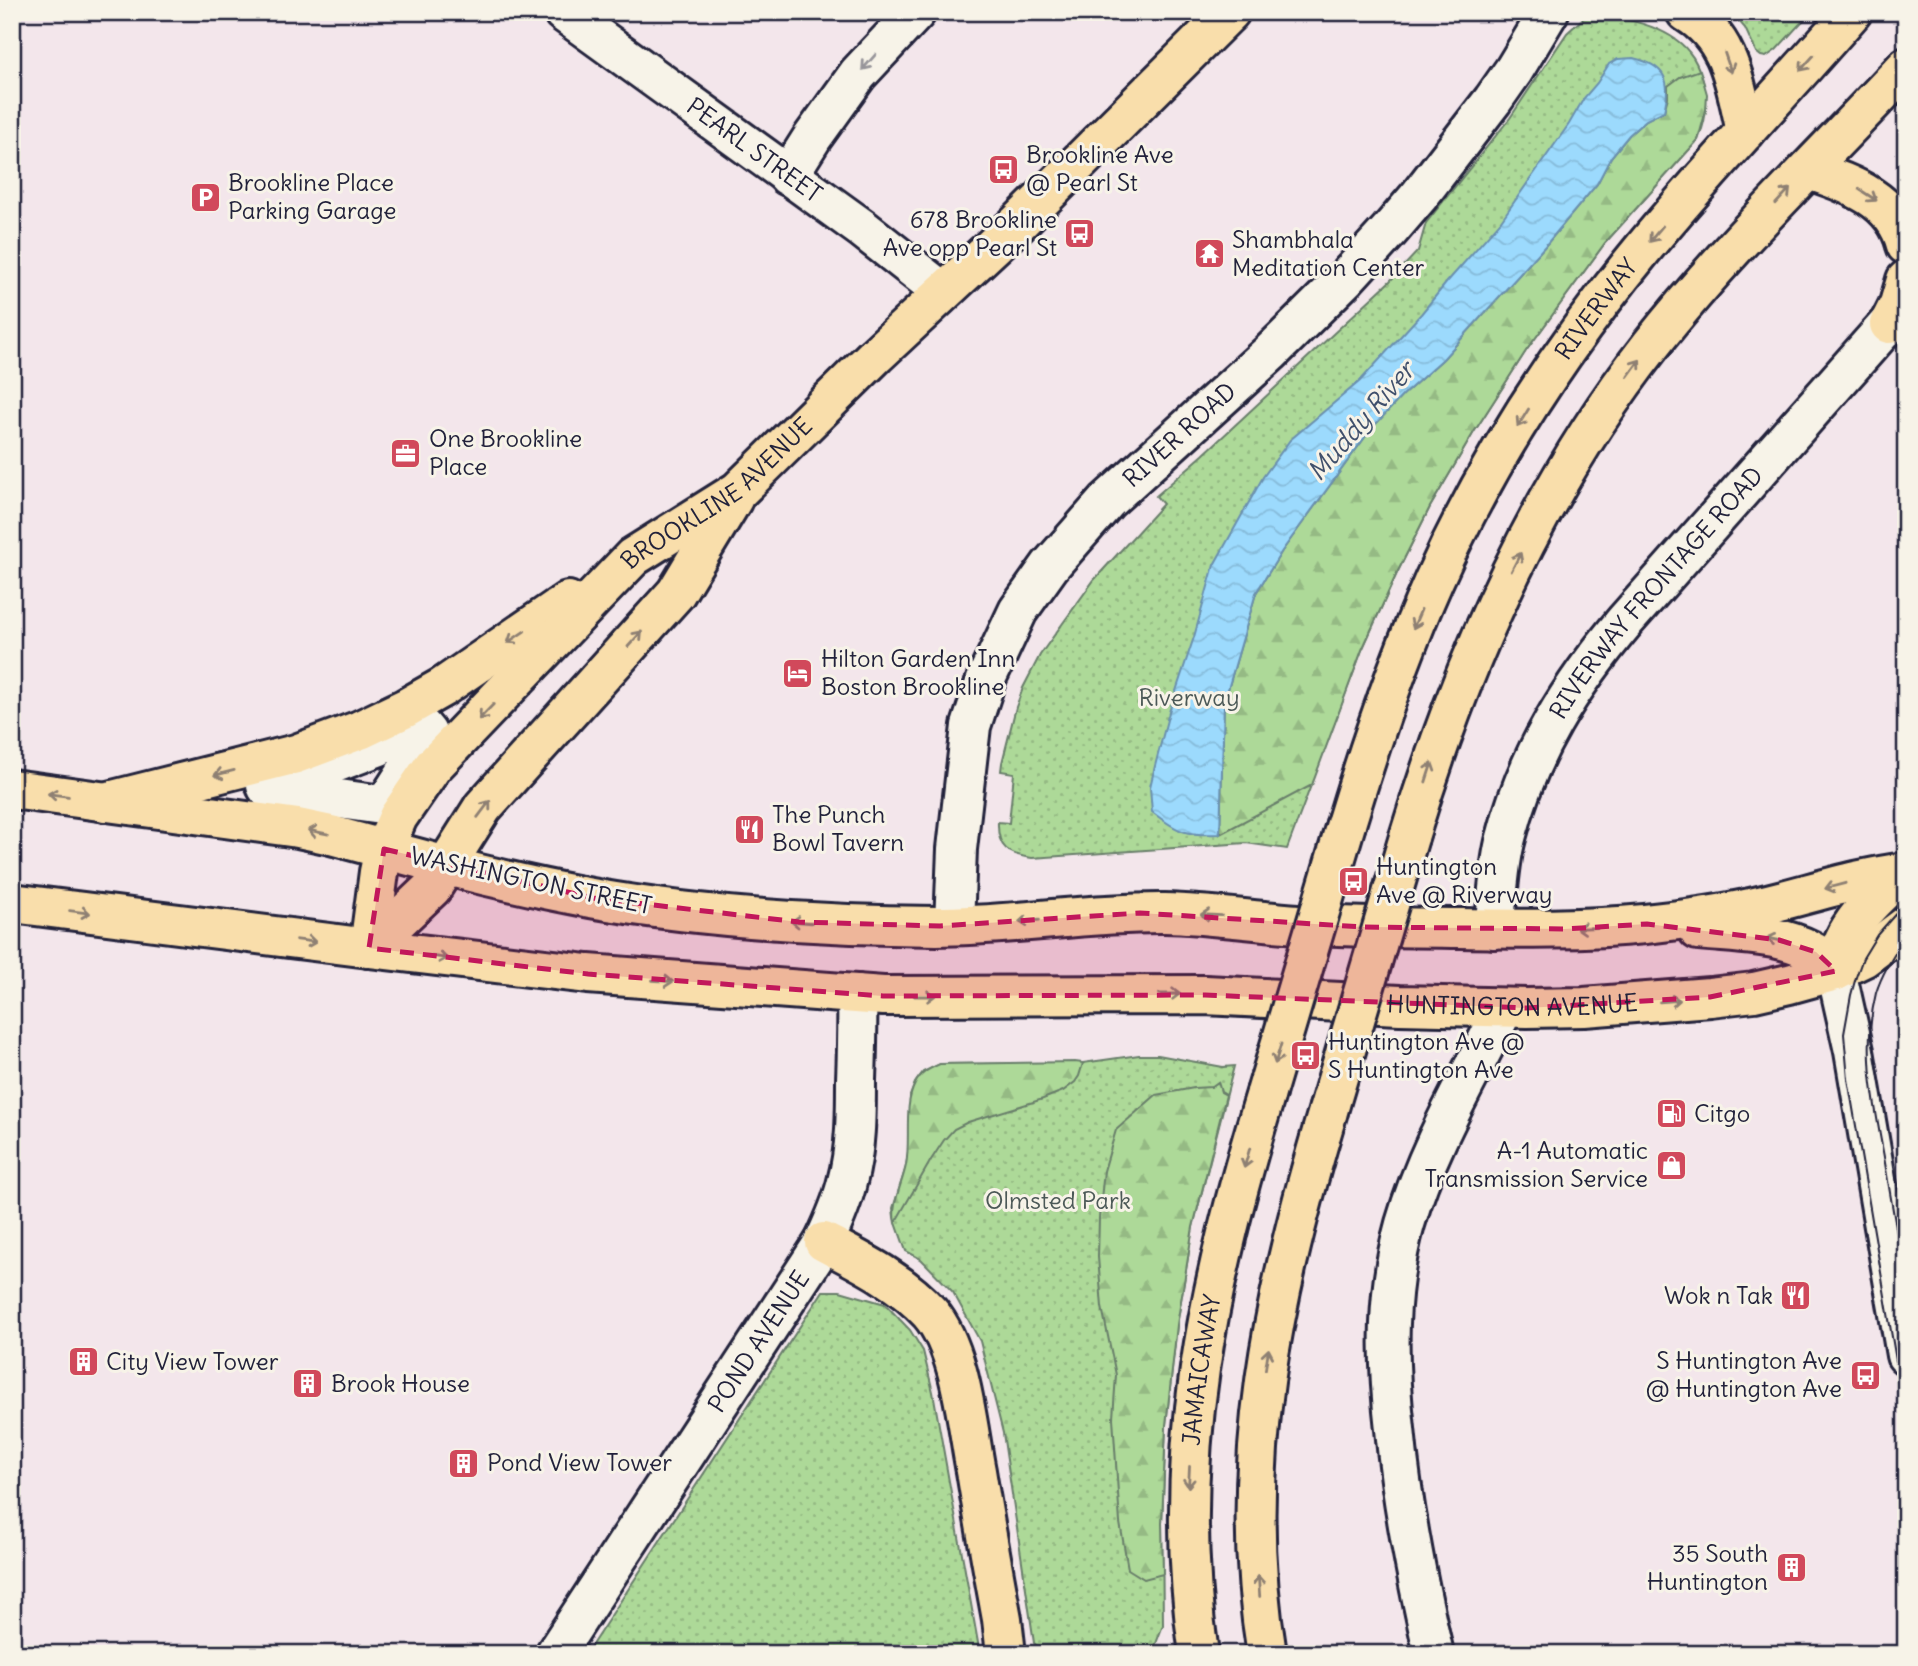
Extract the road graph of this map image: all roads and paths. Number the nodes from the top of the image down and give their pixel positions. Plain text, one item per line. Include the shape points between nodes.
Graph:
1 (563, 12) edge
2 (916, 12) edge
3 (1230, 12) edge
4 (1549, 12) edge
5 (1686, 12) edge
6 (1852, 12) edge
7 (1906, 67) edge
8 (1746, 131) junction
9 (1809, 170) junction
10 (788, 176) junction
11 (1906, 245) edge
12 (1906, 280) edge
13 (943, 292) junction
14 (1897, 314) edge
15 (738, 491) junction
16 (633, 557) junction
17 (12, 789) edge
18 (105, 802) junction
19 (384, 849) junction
20 (447, 866) junction
21 (1904, 872) edge
22 (12, 903) edge
23 (1647, 924) junction
24 (954, 925) junction
25 (1906, 926) edge
26 (1494, 929) junction
27 (369, 948) junction
28 (1836, 971) junction
29 (856, 994) junction
30 (1504, 1008) junction
31 (1266, 1093) joint
32 (824, 1242) junction
33 (1906, 1355) edge
34 (1004, 1636) edge
35 (555, 1654) edge
36 (1020, 1654) edge
37 (1199, 1654) edge
38 (1267, 1654) edge
39 (1434, 1654) edge

1 - 10 street, PEARL STREET
2 -> 10 street via 858,74
3 - 13 main road, BROOKLINE AVENUE
4 - 24 street, RIVER ROAD via 1493,100 1389,231 1270,353 1107,501 1018,611 987,677 971,726
5 -> 8 main road via 1709,29 1722,48
6 -> 8 main road, RIVERWAY
7 - 9 main road
8 -> 31 main road, RIVERWAY, bridge via 1633,262 1570,347 1508,440 1451,545 1373,738
9 -> 11 main road via 1870,195 1894,218
38 -> 9 main road, bridge via 1260,1604 1256,1487 1272,1329 1306,1186 1434,758 1476,646 1510,573 1609,402 1699,288
10 - 13 street, PEARL STREET
12 - 14 main road
13 - 15 main road, BROOKLINE AVENUE
14 - 26 street, RIVERWAY FRONTAGE ROAD via 1618,629 1564,701 1511,818
15 - 16 main road, BROOKLINE AVENUE
20 -> 15 main road via 484,807 676,593
16 -> 18 main road via 461,676 369,726 296,754
16 -> 19 main road, BROOKLINE AVENUE via 433,766 398,817
18 -> 17 main road, WASHINGTON STREET
19 -> 18 main road, WASHINGTON STREET via 298,828
19 - 20 main road, WASHINGTON STREET
19 - 27 main road, BROOKLINE AVENUE
24 -> 20 main road, WASHINGTON STREET via 843,924 716,915 593,898
20 - 27 main road via 432,888
21 -> 23 main road via 1755,907
21 - 28 main road via 1849,928
22 -> 27 main road
23 -> 26 main road
28 -> 23 main road via 1816,953 1779,940
26 -> 24 main road, WASHINGTON STREET via 1300,924 1184,914
25 - 28 main road, HUNTINGTON AVENUE via 1864,958
27 -> 29 main road via 610,976
30 -> 28 main road, HUNTINGTON AVENUE via 1710,997 1754,992
28 - 33 street
29 -> 30 main road, HUNTINGTON AVENUE via 1205,995
29 - 32 street, POND AVENUE via 853,1152
30 - 39 street via 1413,1197 1390,1302 1389,1365 1398,1465
31 -> 37 main road, JAMAICAWAY via 1221,1254 1194,1410 1189,1526
32 - 34 main road via 902,1287 946,1335 958,1376
32 - 35 street, POND AVENUE
34 - 36 main road

